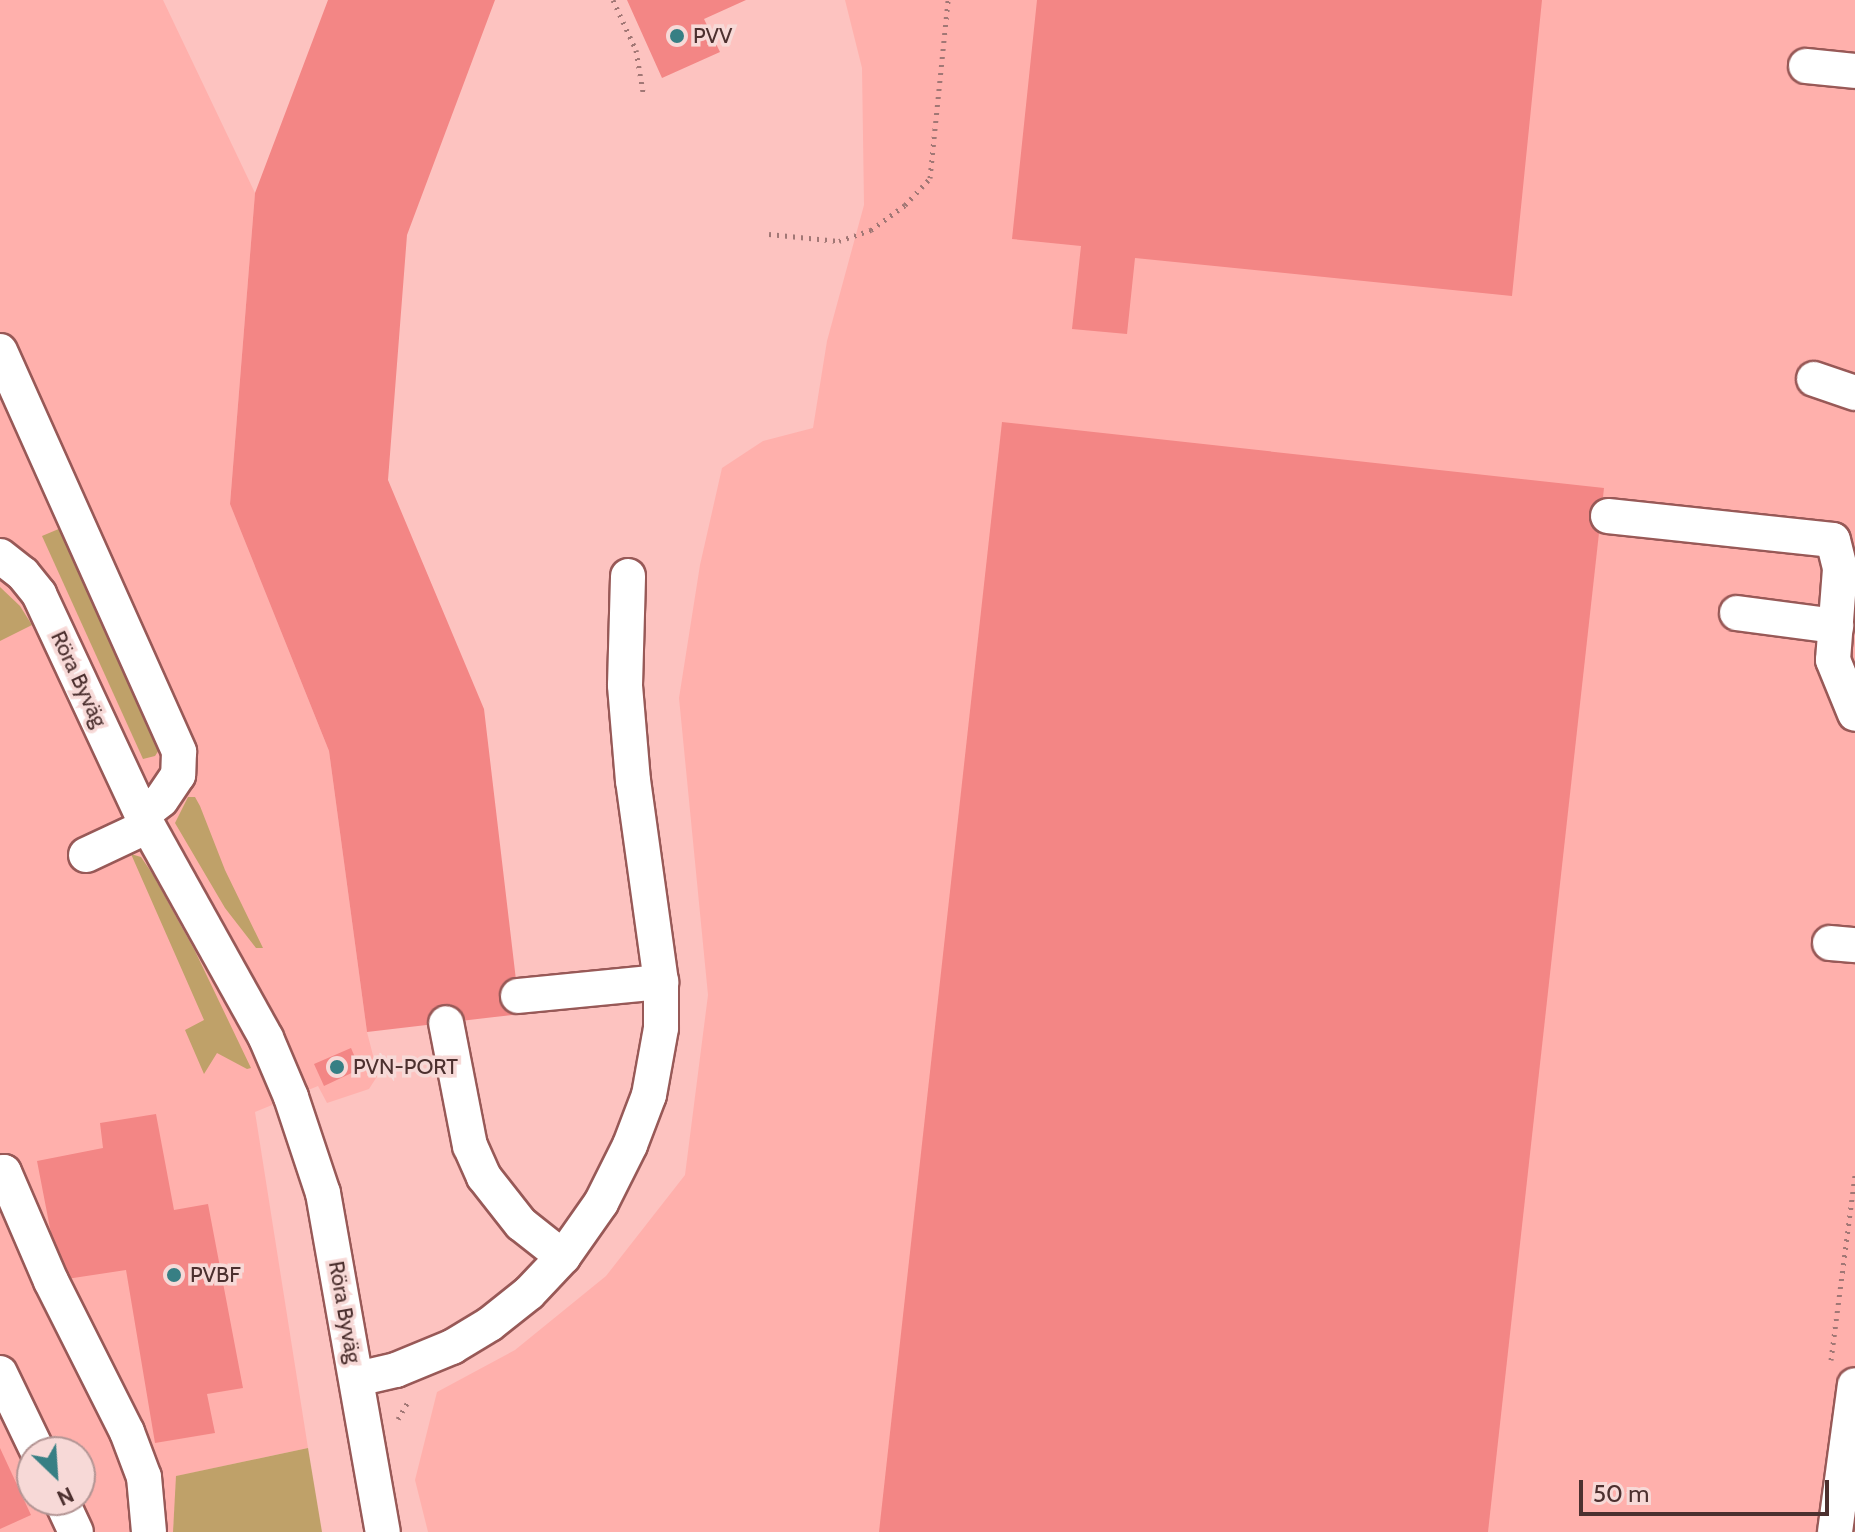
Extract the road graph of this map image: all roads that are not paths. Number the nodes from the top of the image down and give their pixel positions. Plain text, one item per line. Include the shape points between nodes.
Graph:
1 (1806, 66) dead end
2 (1855, 71) edge
3 (0, 351) edge
4 (1814, 379) dead end
5 (1855, 393) edge
6 (1608, 516) dead end
7 (0, 556) edge
8 (628, 576) dead end
9 (1737, 613) dead end
10 (1836, 626) junction
11 (1855, 714) edge
12 (145, 820) junction
13 (86, 855) dead end
14 (661, 982) junction
15 (518, 996) dead end
16 (446, 1023) dead end
17 (0, 1173) edge
18 (563, 1257) junction
19 (0, 1373) edge
20 (1843, 1373) edge
21 (357, 1379) junction
22 (30, 1436) edge
23 (149, 1532) edge
24 (383, 1532) edge
25 (1835, 1532) edge

1 - 2 street
3 - 12 street via 179,752 178,775
4 - 5 street
6 - 10 street via 1833,540 1840,569
7 - 12 street, Röra Byväg via 39,594
8 - 14 street via 625,685
9 - 10 street
10 - 11 street via 1833,660
12 - 13 street
12 - 21 street, Röra Byväg via 266,1038 291,1097 323,1193
14 - 15 street
14 - 18 street via 661,1028 649,1095 601,1203
16 - 18 street via 470,1146 484,1177 521,1224
17 - 23 street via 4,1172 51,1281 127,1432 144,1477
18 - 21 street via 529,1293 465,1339 396,1370
19 - 22 street
20 - 25 street
21 - 24 street, Röra Byväg

